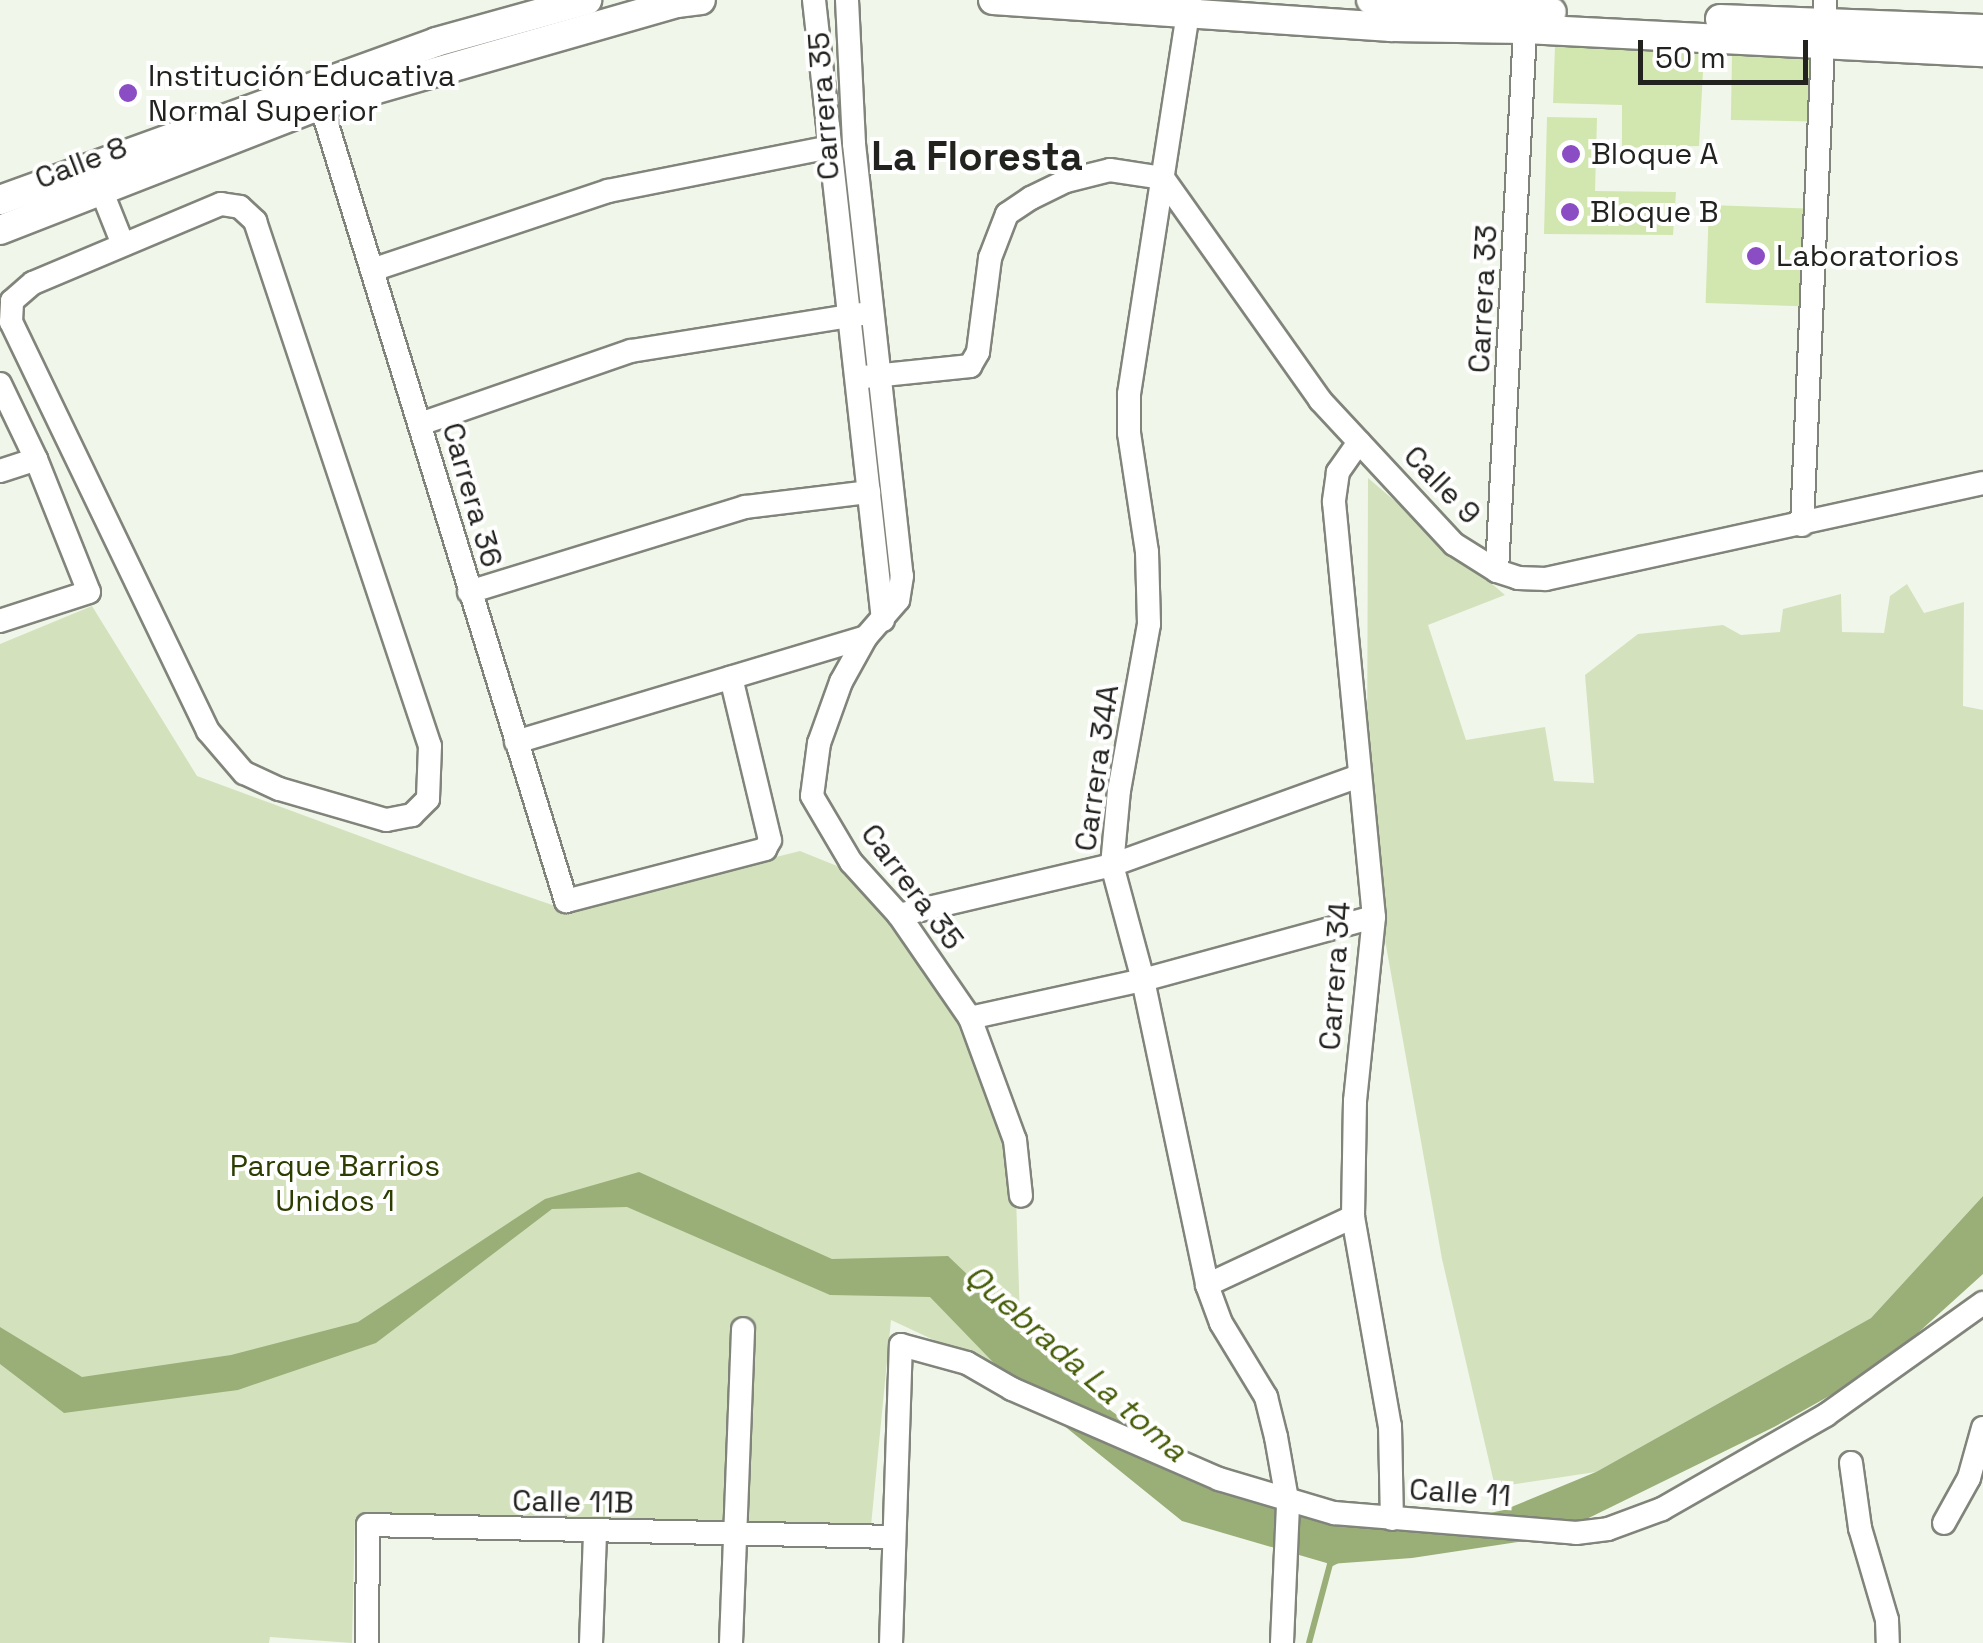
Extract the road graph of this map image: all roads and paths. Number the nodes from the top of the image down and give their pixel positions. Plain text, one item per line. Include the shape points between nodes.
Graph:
1 (587, 0) edge
2 (701, 0) edge
3 (814, 0) edge
4 (848, 0) edge
5 (993, 0) edge
6 (1370, 0) edge
7 (1187, 8) edge
8 (1275, 9) edge
9 (1825, 21) edge
10 (1525, 29) junction
11 (1983, 30) edge
12 (1983, 52) edge
13 (320, 105) junction
14 (830, 147) junction
15 (96, 178) junction
16 (1163, 178) junction
17 (0, 200) edge
18 (0, 230) edge
19 (122, 242) junction
20 (372, 270) junction
21 (861, 314) junction
22 (880, 376) junction
23 (854, 378) junction
24 (0, 384) edge
25 (420, 424) junction
26 (1359, 442) junction
27 (36, 460) junction
28 (0, 471) edge
29 (1983, 483) edge
30 (869, 492) junction
31 (1802, 525) junction
32 (1497, 571) junction
33 (469, 592) junction
34 (882, 620) junction
35 (0, 621) edge
36 (866, 638) junction
37 (732, 678) junction
38 (516, 742) junction
39 (1359, 776) junction
40 (1112, 865) junction
41 (899, 915) junction
42 (1374, 917) junction
43 (1143, 980) junction
44 (970, 1018) junction
45 (1021, 1196) dead end
46 (1353, 1218) junction
47 (1207, 1286) junction
48 (1983, 1303) edge
49 (743, 1329) dead end
50 (1983, 1428) edge
51 (1850, 1463) dead end
52 (1287, 1502) junction
53 (1392, 1520) junction
54 (1944, 1523) dead end
55 (596, 1533) junction
56 (737, 1535) junction
57 (894, 1537) junction
58 (367, 1643) edge
59 (591, 1643) edge
60 (731, 1643) edge
61 (891, 1643) edge
62 (1282, 1643) edge
63 (1888, 1643) edge

1 - 15 main road, Calle 8 via 436,42
2 - 13 main road, Calle 8
3 - 14 street, Carrera 35
4 - 21 street, Carrera 35
5 - 7 main road
6 - 9 main road
7 - 8 main road
7 - 16 street, Carrera 34A
8 - 10 main road via 1391,28
9 - 10 main road
9 - 11 main road
9 - 12 main road
9 - 31 street
10 - 32 street, Carrera 33
13 - 15 main road, Calle 8
13 - 20 street, Carrera 36
14 - 20 street via 608,191
14 - 21 street, Carrera 35
15 - 17 main road, Calle 8
15 - 18 main road, Calle 8
15 - 19 street
16 - 22 street via 1110,170 1066,181 1007,214 990,258 978,352 970,366
16 - 26 street, Calle 9 via 1320,400
16 - 40 street, Carrera 34A via 1129,394 1149,624
19 - 19 street via 33,282 12,301 10,322 208,730 244,773 279,788 386,820 412,815 428,799 430,746 255,221 221,204
20 - 25 street, Carrera 36
21 - 22 street, Carrera 35
21 - 23 street, Carrera 35
21 - 25 street via 631,351
22 - 23 street
22 - 34 street, Carrera 35 via 902,576 898,600
23 - 30 street, Carrera 35
24 - 27 street
25 - 33 street, Carrera 36
26 - 32 street, Calle 9 via 1454,544
26 - 39 street, Carrera 34 via 1338,472 1334,502
27 - 28 street
27 - 35 street via 89,592
29 - 31 street, Calle 9
30 - 33 street via 745,507
30 - 34 street, Carrera 35
31 - 32 street, Calle 9 via 1546,579
33 - 38 street, Carrera 36
34 - 36 street, Carrera 35
36 - 37 street
36 - 41 street, Carrera 35 via 819,743 812,796 850,862
37 - 38 street
37 - 38 street, Carrera 36 via 770,840 765,849 566,900
39 - 40 street
39 - 42 street, Carrera 34
40 - 41 street
40 - 43 street, Carrera 34A
41 - 44 street, Carrera 35
42 - 43 street
42 - 46 street, Carrera 34 via 1355,1101
43 - 44 street
43 - 47 street, Carrera 34A
44 - 45 street, Carrera 35 via 1015,1140
46 - 47 street
46 - 53 street, Carrera 34 via 1390,1426
47 - 52 street, Carrera 34A via 1221,1323 1266,1397
48 - 53 street, Calle 11 via 1826,1415 1662,1509 1608,1529 1576,1534
49 - 56 street
50 - 54 street via 1969,1478
51 - 63 street
52 - 53 street, Calle 11
52 - 57 street, Calle 11 via 1220,1479 966,1363 901,1345
52 - 62 street, Carrera 34A
55 - 56 street, Calle 11B
55 - 58 street, Calle 11B via 368,1526
55 - 59 street
56 - 57 street, Calle 11B
56 - 60 street
57 - 61 street

